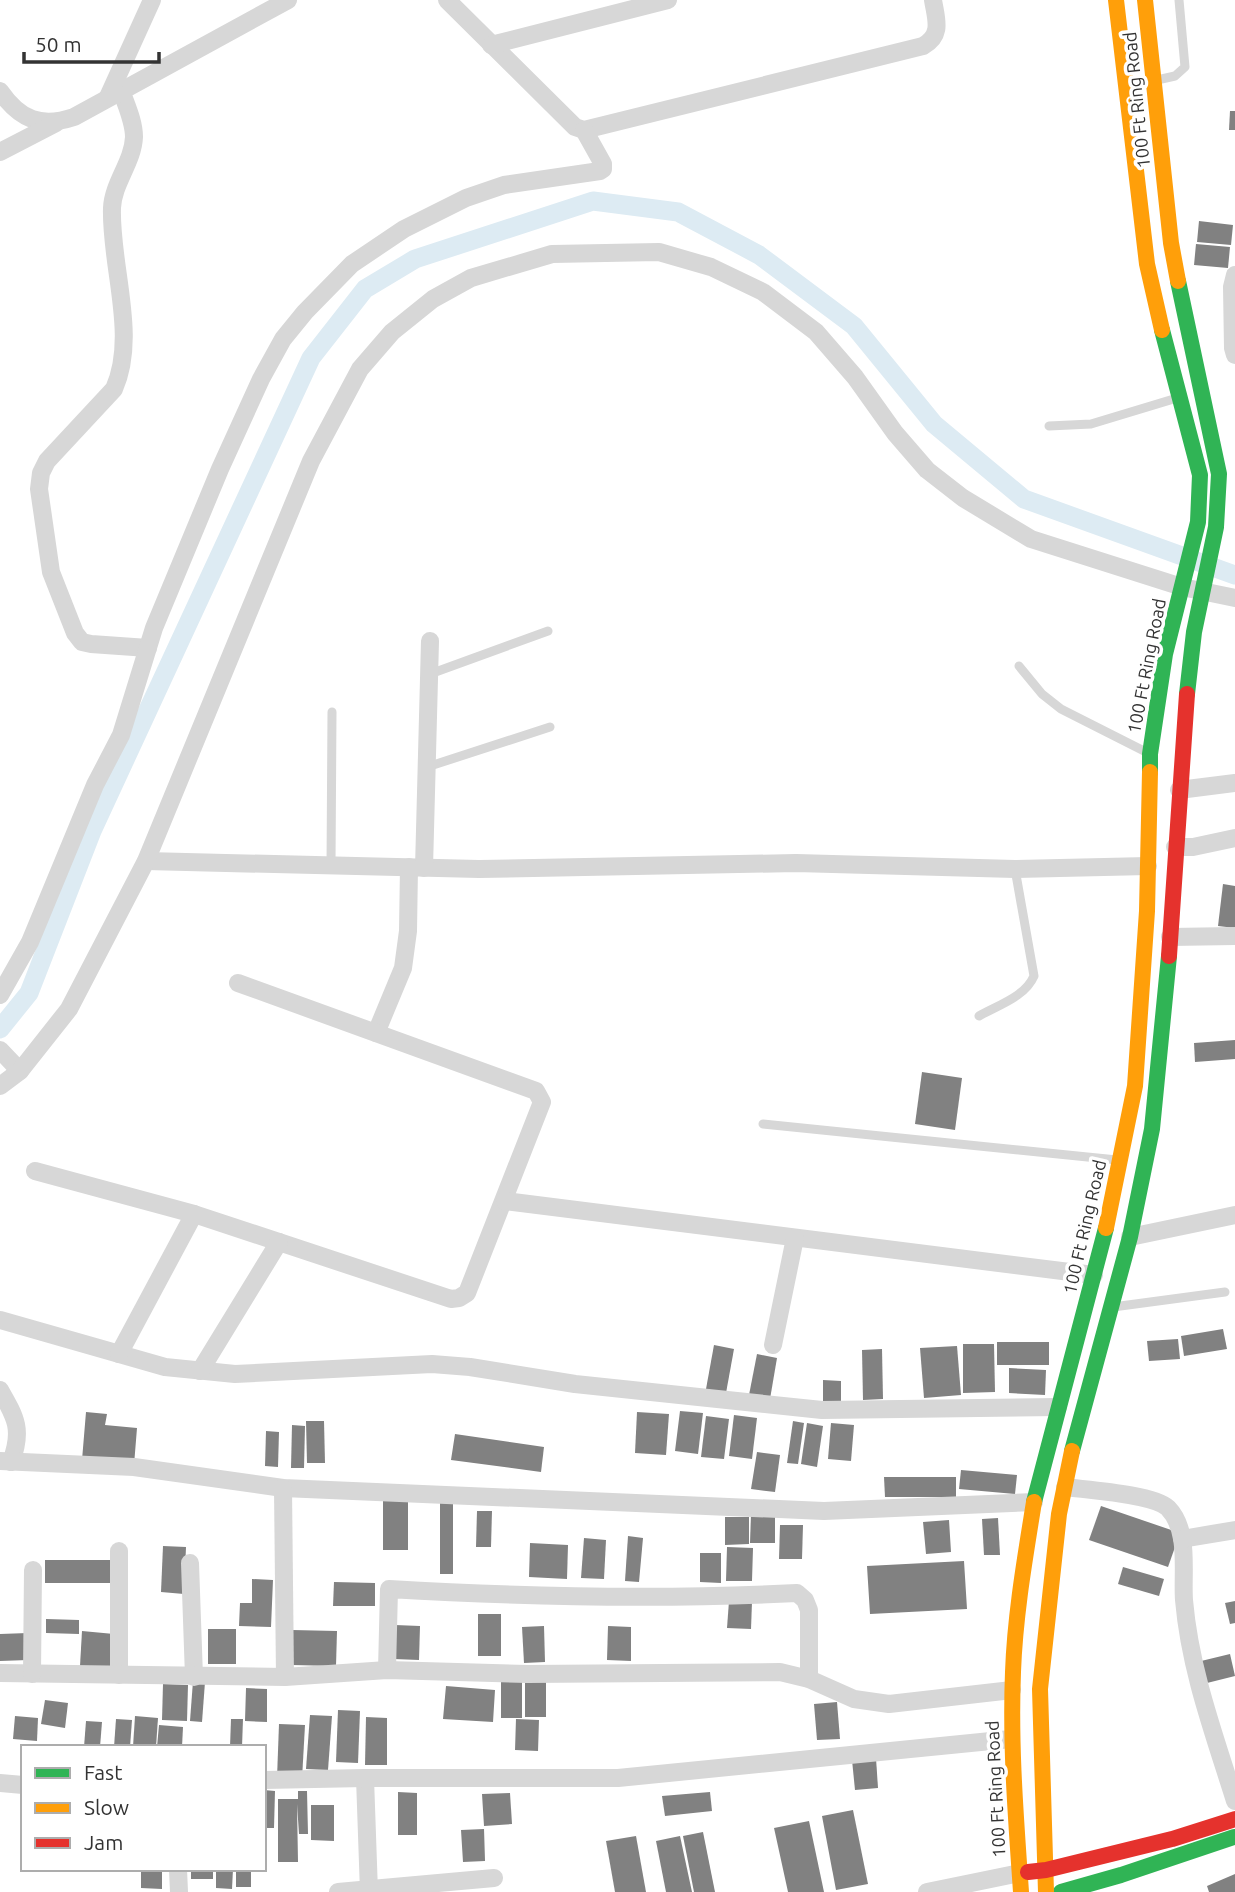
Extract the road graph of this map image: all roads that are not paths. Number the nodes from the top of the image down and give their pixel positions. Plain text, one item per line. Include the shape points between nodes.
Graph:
1 (152, 0) edge
2 (288, 0) edge
3 (447, 0) edge
4 (668, 0) edge
5 (933, 0) edge
6 (1116, 0) edge
7 (1145, 0) edge
8 (1179, 0) edge
9 (491, 45) junction
10 (1154, 80) junction
11 (0, 91) edge
12 (114, 94) junction
13 (57, 123) junction
14 (584, 130) junction
15 (0, 152) edge
16 (1235, 275) edge
17 (1235, 355) edge
18 (1180, 397) junction
19 (1049, 426) dead end
20 (1227, 473) edge
21 (1200, 475) junction
22 (1204, 584) junction
23 (1182, 587) junction
24 (1235, 598) edge
25 (548, 631) dead end
26 (430, 641) dead end
27 (148, 648) junction
28 (1019, 666) dead end
29 (429, 674) junction
30 (332, 712) dead end
31 (550, 727) dead end
32 (1150, 754) junction
33 (427, 767) junction
34 (1235, 783) edge
35 (1179, 790) junction
36 (1235, 838) edge
37 (1175, 847) junction
38 (146, 861) junction
39 (331, 866) junction
40 (1148, 866) junction
41 (417, 867) junction
42 (1015, 869) junction
43 (1235, 936) edge
44 (1170, 937) junction
45 (238, 983) dead end
46 (0, 995) edge
47 (979, 1016) dead end
48 (376, 1033) junction
49 (10, 1060) edge
50 (0, 1086) edge
51 (763, 1124) dead end
52 (1121, 1160) junction
53 (1145, 1164) junction
54 (35, 1171) dead end
55 (505, 1201) junction
56 (194, 1214) junction
57 (1235, 1215) edge
58 (1130, 1237) junction
59 (795, 1238) junction
60 (278, 1242) junction
61 (1094, 1275) junction
62 (1225, 1292) dead end
63 (1112, 1308) junction
64 (0, 1320) edge
65 (773, 1345) dead end
66 (119, 1354) junction
67 (200, 1371) junction
68 (0, 1390) edge
69 (1058, 1407) junction
70 (5, 1461) edge
71 (1065, 1487) junction
72 (283, 1488) junction
73 (1034, 1502) junction
74 (1235, 1530) edge
75 (1182, 1539) junction
76 (119, 1551) dead end
77 (190, 1563) dead end
78 (33, 1570) dead end
79 (387, 1670) junction
80 (0, 1673) edge
81 (32, 1674) junction
82 (119, 1675) junction
83 (194, 1677) junction
84 (285, 1677) junction
85 (809, 1679) junction
86 (1012, 1690) junction
87 (1012, 1739) junction
88 (365, 1778) junction
89 (266, 1780) edge
90 (0, 1783) edge
91 (21, 1785) edge
92 (1235, 1801) edge
93 (1235, 1819) edge
94 (1235, 1837) edge
95 (1046, 1870) junction
96 (178, 1871) edge
97 (1020, 1873) junction
98 (494, 1878) dead end
99 (369, 1891) edge
100 (178, 1892) edge
101 (338, 1892) edge
102 (928, 1892) edge
103 (1021, 1892) edge
104 (1046, 1892) edge
105 (1061, 1892) edge

1 - 12 street
2 - 12 street
3 - 9 street
4 - 9 street
5 - 14 street via 938,31 923,46
6 - 18 main road, 100 Ft Ring Road via 1147,264
7 - 10 main road, 100 Ft Ring Road
8 - 10 lane via 1185,67 1175,76
9 - 14 street via 575,127
10 - 20 main road, 100 Ft Ring Road via 1182,306
11 - 13 street via 30,118
12 - 13 street
12 - 27 street via 132,123 134,136 112,203 111,234 121,303 120,376 114,389 47,461 39,489 51,572 75,633 91,644
13 - 15 street
14 - 27 street via 603,164 600,171 504,185 467,198 374,248 305,312 283,339 261,379
16 - 17 street
18 - 19 lane via 1091,424
18 - 21 main road, 100 Ft Ring Road
20 - 21 street
20 - 22 main road, 100 Ft Ring Road
21 - 23 main road, 100 Ft Ring Road via 1198,522
22 - 23 street
22 - 24 street
22 - 35 main road via 1186,695
23 - 32 main road, 100 Ft Ring Road via 1165,654
23 - 38 street via 1031,539 963,498 927,470 816,332 763,292 711,267 659,252 552,254 471,278 433,299 392,332 360,369 311,461
25 - 29 lane
26 - 29 street
27 - 46 street via 121,735 95,785 30,942
28 - 32 lane via 1061,709
29 - 33 street
30 - 39 lane
31 - 33 lane
32 - 40 main road, 100 Ft Ring Road
33 - 41 street
34 - 35 street
35 - 37 main road
36 - 37 street
37 - 44 main road
38 - 39 street
38 - 49 street via 69,1009
39 - 41 street
40 - 42 street
40 - 52 main road, 100 Ft Ring Road via 1135,1086
41 - 42 street via 796,863
41 - 48 street via 403,968
42 - 47 lane via 1034,976 1030,986
43 - 44 street
44 - 53 main road
45 - 48 street
48 - 55 street via 540,1096 542,1102
49 - 50 street
51 - 52 lane
52 - 53 lane
52 - 61 main road, 100 Ft Ring Road
53 - 58 main road
54 - 56 street
55 - 59 street
55 - 60 street via 467,1293 459,1298
56 - 60 street
56 - 66 street
57 - 58 street
58 - 63 main road
59 - 61 street
59 - 65 street
60 - 67 street
61 - 69 main road, 100 Ft Ring Road
62 - 63 lane
63 - 71 main road via 1077,1426
64 - 66 street
66 - 67 street
67 - 69 street via 235,1374 432,1364 822,1410
68 - 70 street via 18,1426 19,1442
69 - 73 main road, 100 Ft Ring Road
70 - 72 street via 134,1467
71 - 75 street via 1144,1498 1166,1506
71 - 95 main road via 1040,1689
72 - 73 street via 824,1511
72 - 84 street
73 - 86 main road, 100 Ft Ring Road
74 - 75 street
75 - 92 street via 1189,1648
76 - 82 street
77 - 83 street
78 - 81 street
79 - 84 street
79 - 85 street via 780,1672
79 - 85 street via 389,1589 467,1594 797,1594 809,1610
80 - 81 street
81 - 82 street
82 - 83 street
83 - 84 street
85 - 86 street via 854,1699 889,1704
86 - 87 main road, 100 Ft Ring Road
87 - 88 street via 618,1778
87 - 97 main road, 100 Ft Ring Road
88 - 89 street
88 - 99 street
90 - 91 street
93 - 95 main road
94 - 105 main road
95 - 97 main road
95 - 104 main road
96 - 100 street
97 - 102 street
97 - 103 main road, 100 Ft Ring Road
98 - 99 street
99 - 101 street

